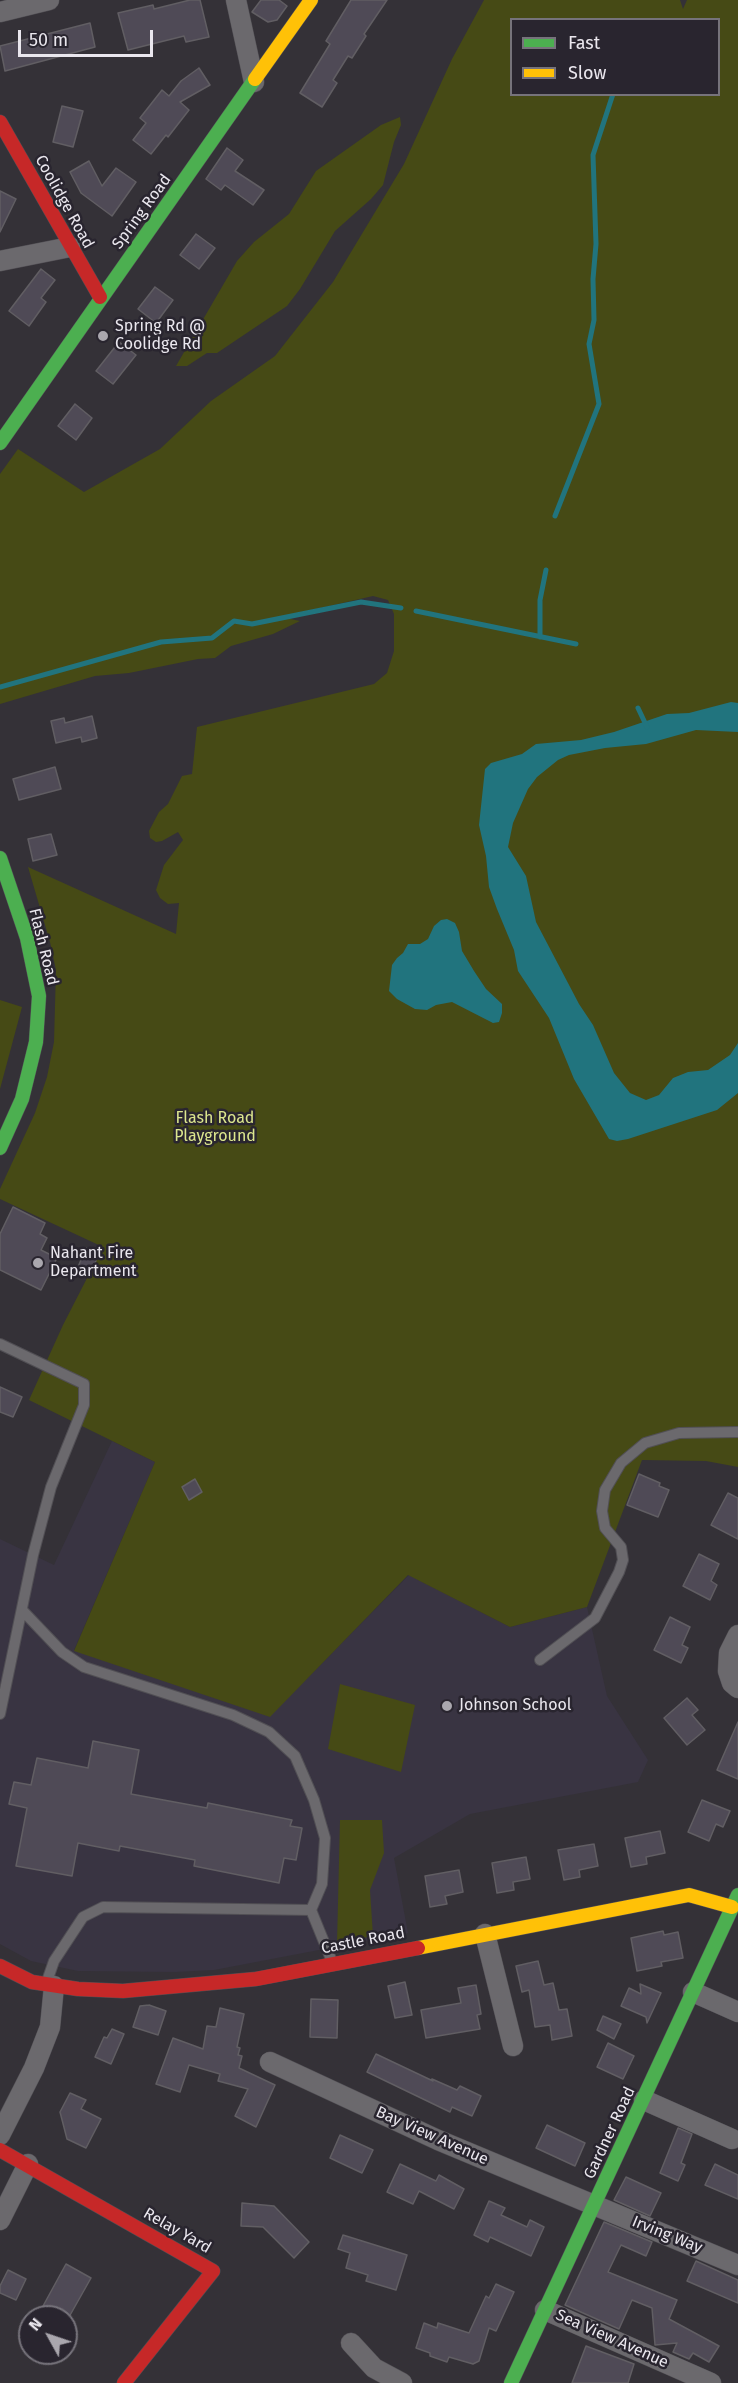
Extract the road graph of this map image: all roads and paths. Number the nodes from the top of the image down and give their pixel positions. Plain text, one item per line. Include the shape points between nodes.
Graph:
1 (49, 0) edge
2 (236, 0) edge
3 (311, 0) edge
4 (0, 12) edge
5 (254, 82) junction
6 (0, 122) edge
7 (70, 247) junction
8 (0, 261) edge
9 (100, 297) junction
10 (0, 443) edge
11 (0, 858) edge
12 (0, 1148) edge
13 (0, 1344) edge
14 (738, 1432) edge
15 (22, 1610) junction
16 (738, 1635) edge
17 (540, 1660) dead end
18 (738, 1688) edge
19 (0, 1714) edge
20 (735, 1901) edge
21 (311, 1910) junction
22 (485, 1934) junction
23 (333, 1964) junction
24 (0, 1966) edge
25 (50, 1986) junction
26 (693, 1992) junction
27 (738, 2012) edge
28 (513, 2046) dead end
29 (270, 2062) dead end
30 (644, 2100) junction
31 (0, 2135) edge
32 (732, 2139) dead end
33 (0, 2150) edge
34 (28, 2164) junction
35 (595, 2205) junction
36 (0, 2220) edge
37 (738, 2265) edge
38 (545, 2310) junction
39 (351, 2343) dead end
40 (124, 2383) edge
41 (402, 2383) edge
42 (512, 2383) edge
43 (711, 2383) edge

1 - 4 street
2 - 5 street
3 - 5 street, Spring Road
5 - 9 street, Spring Road
6 - 7 street, Coolidge Road
7 - 8 street
7 - 9 street, Coolidge Road
9 - 10 street, Spring Road
11 - 12 street, Flash Road via 27,938 39,996 31,1065 22,1099
13 - 15 lane via 84,1384 84,1405 51,1487
14 - 17 lane via 679,1433 645,1443 621,1463 605,1490 602,1511 604,1528 621,1547 623,1560 619,1572 595,1618
15 - 19 lane
15 - 21 lane via 62,1652 84,1667 233,1715 268,1732 294,1756 314,1800 325,1838 322,1884
16 - 18 street via 729,1653 728,1671
20 - 22 street, Castle Road via 689,1895
20 - 26 street, Gardner Road
21 - 23 lane
21 - 25 lane via 103,1907 83,1917 54,1961
22 - 23 street, Castle Road
22 - 28 street
23 - 25 street, Castle Road via 256,1979 134,1990
24 - 25 street, Castle Road
25 - 31 street via 50,2027
26 - 27 street
26 - 30 street, Gardner Road
29 - 35 street, Bay View Avenue via 438,2140
30 - 32 street
30 - 35 street, Gardner Road
33 - 34 street, Relay Yard
34 - 36 street
34 - 40 street, Relay Yard via 213,2271
35 - 37 street, Irving Way
35 - 38 street, Gardner Road
38 - 42 street, Gardner Road
38 - 43 street, Sea View Avenue
39 - 41 street via 374,2368

